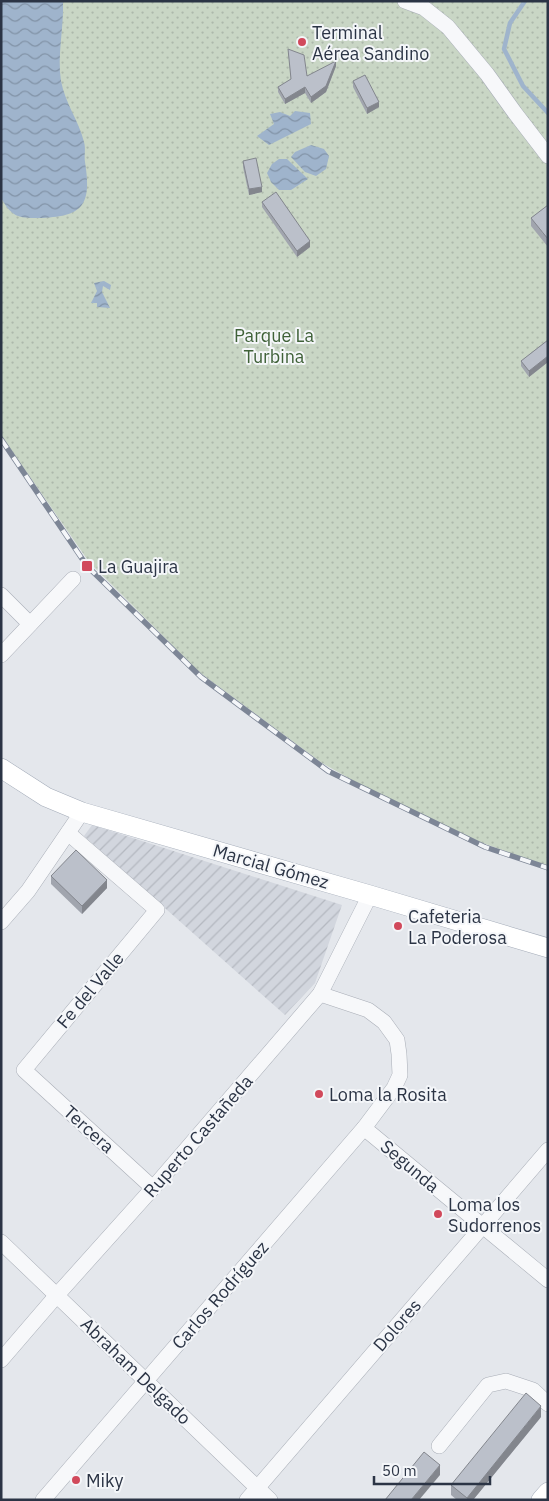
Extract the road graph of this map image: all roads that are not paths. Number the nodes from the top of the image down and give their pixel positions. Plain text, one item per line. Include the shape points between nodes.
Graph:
1 (406, 1) edge
2 (548, 156) edge
3 (72, 579) dead end
4 (1, 595) edge
5 (30, 624) junction
6 (1, 655) edge
7 (1, 768) edge
8 (82, 812) junction
9 (68, 833) junction
10 (370, 895) junction
11 (1, 922) edge
12 (548, 948) edge
13 (320, 994) junction
14 (24, 1070) joint
15 (364, 1128) junction
16 (548, 1150) edge
17 (154, 1188) junction
18 (482, 1226) junction
19 (1, 1242) edge
20 (548, 1280) edge
21 (57, 1295) junction
22 (1, 1360) edge
23 (146, 1380) junction
24 (548, 1404) edge
25 (439, 1446) dead end
26 (257, 1487) junction
27 (548, 1492) edge
28 (43, 1500) edge
29 (247, 1500) edge
30 (270, 1500) edge
31 (541, 1500) edge

1 - 2 street via 424,8 448,27
3 - 5 street
4 - 5 street
5 - 6 street
7 - 8 main road, Marcial Gómez via 46,796
8 - 9 street
8 - 10 main road, Marcial Gómez
9 - 11 street via 28,891
9 - 14 street, Fe del Valle via 157,910
10 - 12 main road, Marcial Gómez
10 - 13 street, Ruperto Castañeda
13 - 15 street, Carlos Rodríguez via 368,1010 384,1022 397,1040 400,1075
13 - 17 street, Ruperto Castañeda
14 - 17 street, Tercera
15 - 18 street, Segunda
15 - 23 street, Carlos Rodríguez
16 - 18 street, Dolores
17 - 21 street, Ruperto Castañeda
18 - 20 street, Segunda
18 - 26 street, Dolores
19 - 21 street, Abraham Delgado
21 - 22 street, Ruperto Castañeda
21 - 23 street, Abraham Delgado
23 - 26 street, Abraham Delgado
23 - 28 street, Carlos Rodríguez
24 - 25 street via 533,1390 506,1381 488,1385
26 - 29 street, Dolores
26 - 30 street, Abraham Delgado
27 - 31 main road

